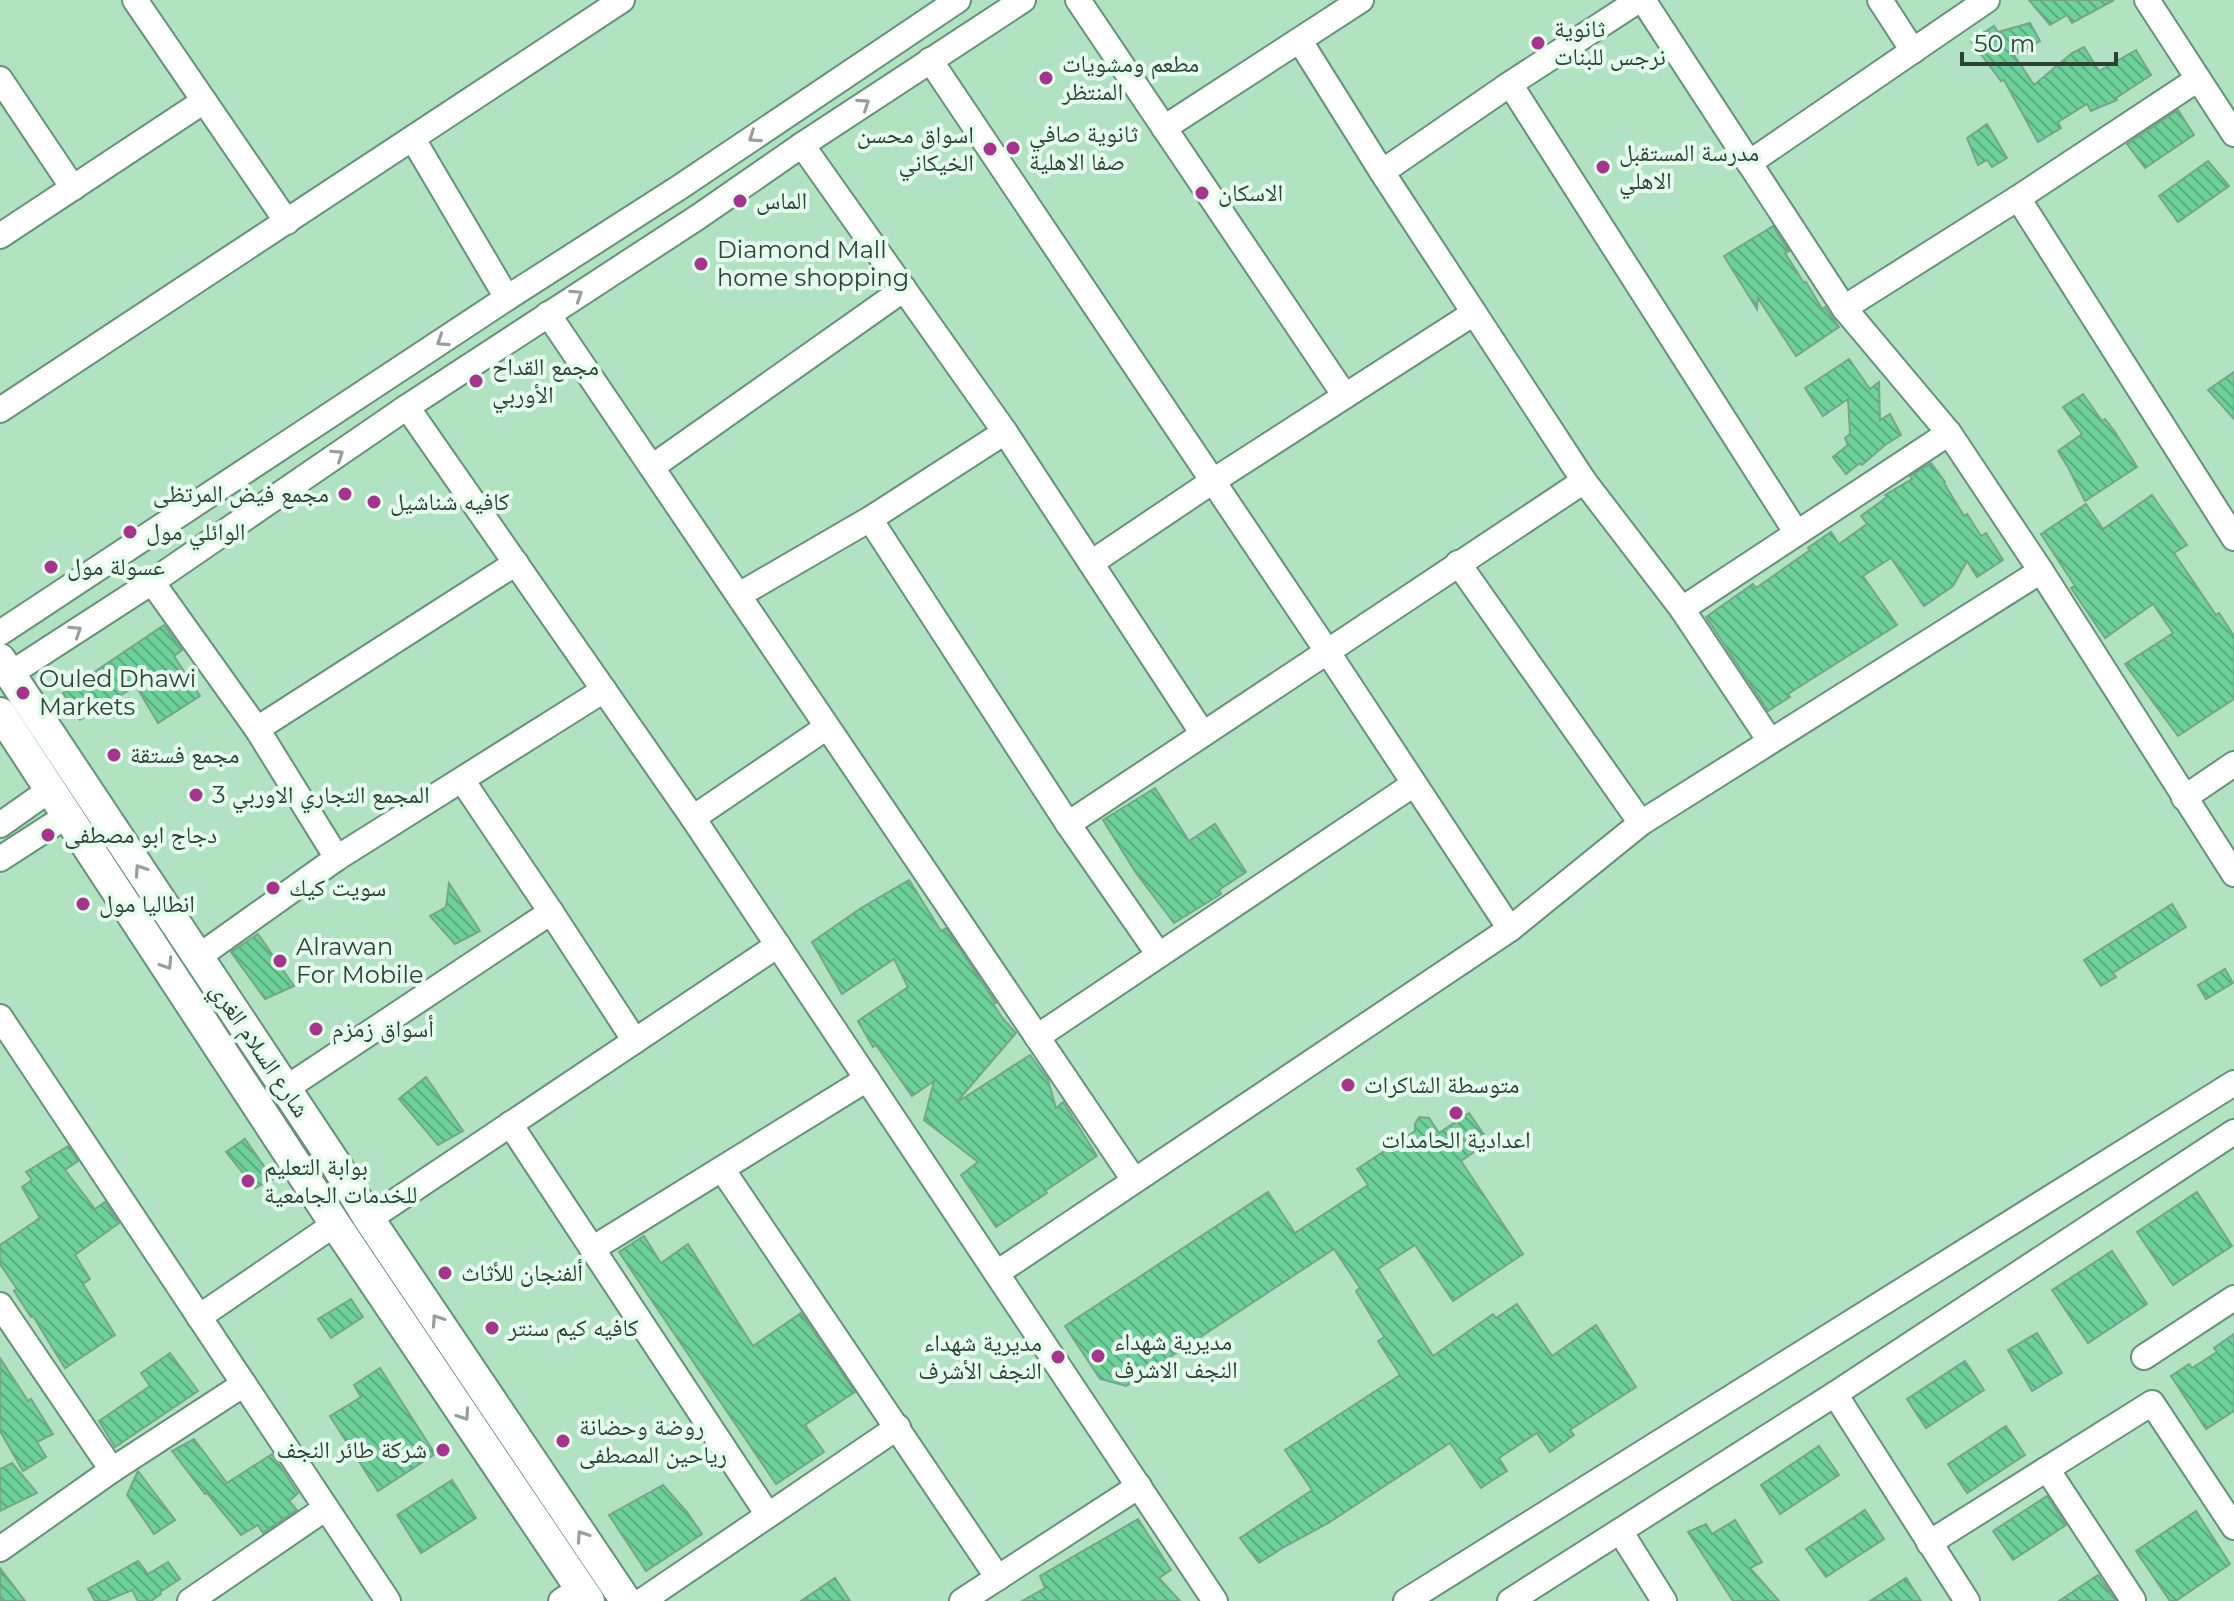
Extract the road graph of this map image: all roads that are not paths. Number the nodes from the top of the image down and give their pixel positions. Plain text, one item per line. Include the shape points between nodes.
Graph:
1 (135, 0) edge
2 (622, 0) edge
3 (1023, 0) edge
4 (1078, 0) edge
5 (1361, 0) edge
6 (1641, 0) edge
7 (1880, 0) edge
8 (1987, 0) edge
9 (2147, 0) edge
10 (949, 2) edge
11 (1300, 41) junction
12 (1913, 51) junction
13 (930, 60) junction
14 (0, 79) edge
15 (2198, 79) junction
16 (1510, 84) junction
17 (204, 101) junction
18 (1164, 128) junction
19 (2234, 134) edge
20 (413, 139) junction
21 (802, 145) junction
22 (1749, 163) junction
23 (1382, 172) junction
24 (680, 187) junction
25 (73, 188) junction
26 (2018, 198) junction
27 (698, 217) junction
28 (287, 222) junction
29 (0, 236) edge
30 (904, 289) junction
31 (507, 298) junction
32 (1844, 308) junction
33 (1474, 313) junction
34 (548, 314) junction
35 (1345, 396) junction
36 (407, 407) junction
37 (0, 410) edge
38 (1005, 432) junction
39 (1949, 433) junction
40 (652, 467) junction
41 (1213, 481) junction
42 (1584, 481) junction
43 (870, 519) junction
44 (1796, 532) junction
45 (2234, 538) edge
46 (516, 563) junction
47 (1091, 563) junction
48 (1458, 563) junction
49 (2041, 571) junction
50 (152, 582) junction
51 (739, 595) junction
52 (1682, 609) junction
53 (0, 633) edge
54 (1327, 651) junction
55 (5, 666) edge
56 (604, 690) junction
57 (0, 713) edge
58 (827, 727) junction
59 (257, 729) junction
60 (1203, 734) junction
61 (1770, 741) junction
62 (2234, 764) edge
63 (462, 780) junction
64 (1414, 784) junction
65 (51, 789) junction
66 (2184, 798) junction
67 (68, 815) junction
68 (693, 818) junction
69 (1641, 823) junction
70 (1068, 824) junction
71 (0, 825) edge
72 (337, 858) junction
73 (0, 859) edge
74 (2234, 874) edge
75 (551, 912) junction
76 (1510, 929) junction
77 (778, 945) junction
78 (1159, 955) junction
79 (198, 957) junction
80 (0, 1017) edge
81 (1037, 1037) junction
82 (635, 1041) junction
83 (7, 1044) edge
84 (867, 1079) junction
85 (2234, 1083) edge
86 (285, 1089) junction
87 (510, 1124) junction
88 (2234, 1132) edge
89 (335, 1163) junction
90 (722, 1169) junction
91 (308, 1180) junction
92 (1134, 1180) junction
93 (369, 1219) junction
94 (335, 1224) junction
95 (592, 1249) junction
96 (997, 1273) junction
97 (2234, 1298) edge
98 (0, 1305) edge
99 (199, 1317) junction
100 (2144, 1357) dead end
101 (244, 1384) junction
102 (1835, 1394) junction
103 (898, 1427) junction
104 (2047, 1469) junction
105 (112, 1470) junction
106 (1139, 1486) junction
107 (326, 1508) junction
108 (768, 1515) junction
109 (2234, 1527) edge
110 (1620, 1531) junction
111 (1929, 1543) junction
112 (0, 1549) edge
113 (998, 1578) junction
114 (577, 1597) edge
115 (2133, 1600) edge
116 (190, 1601) edge
117 (388, 1601) edge
118 (626, 1601) edge
119 (642, 1601) edge
120 (962, 1601) edge
121 (1215, 1601) edge
122 (1406, 1601) edge
123 (1510, 1601) edge
124 (1664, 1601) edge
125 (1967, 1601) edge

1 - 17 street
2 - 20 street
3 - 13 street
4 - 18 street
5 - 11 street
6 - 16 street
6 - 22 street
7 - 12 street
8 - 12 street
9 - 15 street
10 -> 24 street
11 - 18 street
11 - 23 street
12 - 22 street
21 -> 13 street
13 - 41 street
14 - 25 street
15 - 19 street
15 - 26 street
16 - 23 street
16 - 44 street
17 - 25 street
17 - 28 street
18 - 35 street
20 - 28 street
20 - 31 street
21 - 27 street
21 - 30 street
22 - 32 street
23 - 33 street
24 - 27 street
24 - 31 street
25 - 29 street
26 - 32 street
26 - 45 street
34 -> 27 street
28 - 37 street
30 - 38 street
30 - 40 street
31 -> 53 street
32 - 39 street
33 - 35 street
33 - 42 street
34 - 36 street
34 - 40 street
35 - 41 street
36 - 46 street
50 -> 36 street
38 - 43 street
38 - 47 street
39 - 44 street
39 - 49 street
40 - 51 street
41 - 47 street
41 - 54 street
42 - 48 street
42 - 52 street
43 - 51 street
43 - 70 street
44 - 52 street
46 - 56 street
46 - 59 street
47 - 60 street
48 - 54 street
48 - 69 street
49 - 61 street
49 - 66 street
55 -> 50 street
50 - 59 street
51 - 58 street
52 - 61 street
54 - 60 street
54 - 64 street
79 -> 55 main road, شارع السلام الغري
56 - 63 street
56 - 68 street
57 - 65 main road, شارع السلام الغري
58 - 68 street
58 - 81 street
59 - 72 street
60 - 70 street
61 - 69 street
62 - 66 street
63 - 72 street
63 - 75 street
64 - 76 street
64 - 78 street
65 - 67 main road, شارع السلام الغري
65 - 71 street
66 - 74 street
67 - 73 street
67 -> 91 main road, شارع السلام الغري
68 - 77 street
69 - 76 street
70 - 78 street
72 - 79 street
75 - 82 street
75 - 86 street
76 - 92 street
77 - 82 street
77 - 84 street
78 - 81 street
79 - 86 main road, شارع السلام الغري
80 - 83 street
81 - 92 street
82 - 87 street
83 - 99 street
84 - 90 street
84 - 96 street
85 - 122 street
86 - 89 main road, شارع السلام الغري
87 - 93 street
87 - 95 street
88 - 102 street
89 - 91 main road
89 - 93 main road, شارع السلام الغري
90 - 95 street
90 - 103 street
91 - 94 main road, شارع السلام الغري
92 - 96 street
118 -> 93 main road, شارع السلام الغري
94 - 99 street
94 -> 114 main road, شارع السلام الغري
95 - 108 street
96 - 106 street
97 - 100 street
98 - 105 street
99 - 101 street
101 - 105 street
101 - 107 street
102 - 110 street
102 - 111 street
103 - 108 street
103 - 113 street
104 - 109 street via 2152,1403
104 - 111 street
104 - 115 street
105 - 112 street
106 - 113 street
106 - 121 street
107 - 116 street
107 - 117 street
108 - 119 street
110 - 123 street
110 - 124 street
111 - 125 street
113 - 120 street

